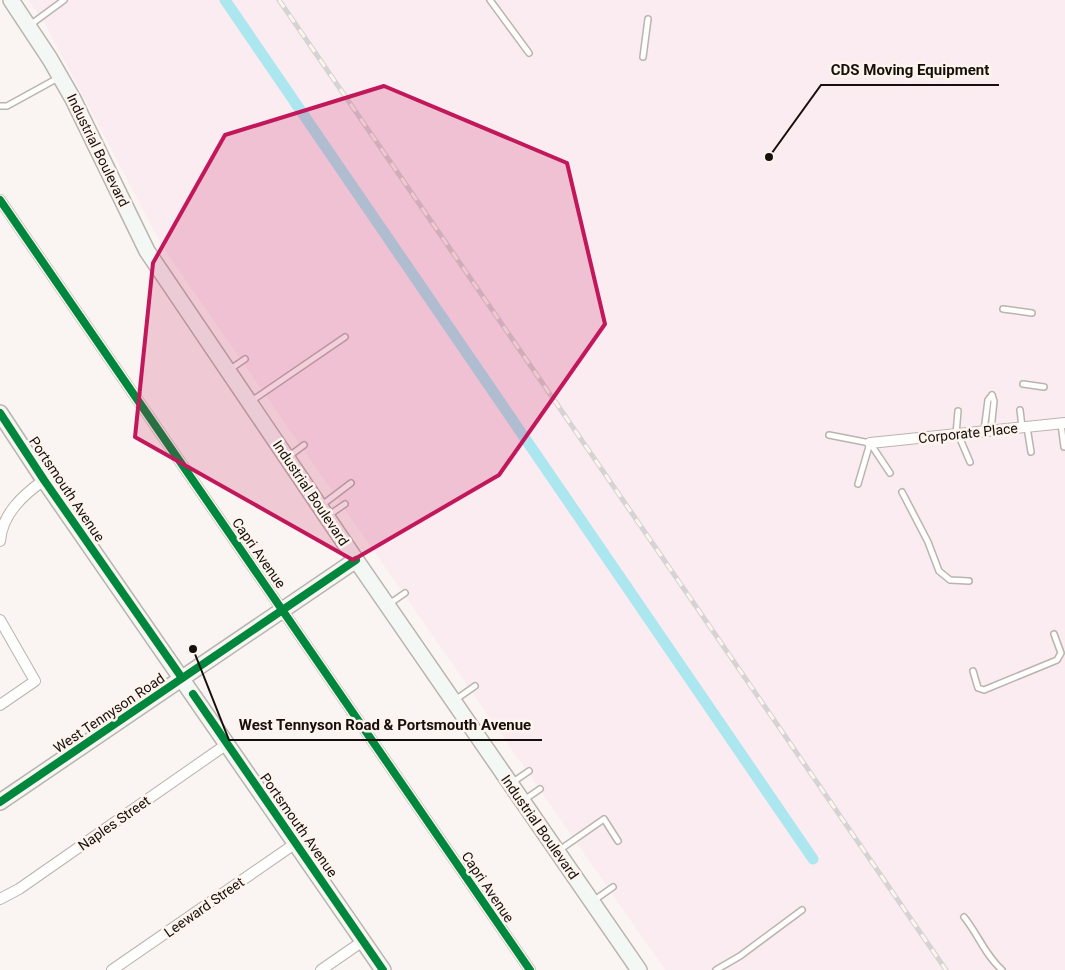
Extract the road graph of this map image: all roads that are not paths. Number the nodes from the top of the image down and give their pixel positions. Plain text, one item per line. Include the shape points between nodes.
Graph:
1 (64, 0) edge
2 (490, 0) edge
3 (15, 3) edge
4 (648, 18) dead end
5 (28, 26) junction
6 (529, 53) dead end
7 (643, 57) dead end
8 (60, 76) junction
9 (0, 106) edge
10 (0, 200) edge
11 (1004, 309) dead end
12 (1032, 313) dead end
13 (345, 337) dead end
14 (245, 359) dead end
15 (228, 372) junction
16 (1023, 384) dead end
17 (1044, 387) dead end
18 (249, 403) junction
19 (1020, 410) dead end
20 (958, 411) dead end
21 (0, 413) edge
22 (1063, 423) edge
23 (1025, 427) junction
24 (987, 431) junction
25 (957, 434) junction
26 (828, 435) dead end
27 (870, 443) junction
28 (304, 446) dead end
29 (1064, 447) edge
30 (1031, 452) dead end
31 (287, 458) junction
32 (970, 462) dead end
33 (890, 473) dead end
34 (44, 480) junction
35 (351, 483) dead end
36 (858, 484) dead end
37 (902, 492) dead end
38 (345, 504) dead end
39 (323, 512) junction
40 (0, 541) edge
41 (356, 560) junction
42 (969, 581) dead end
43 (405, 593) dead end
44 (387, 605) junction
45 (283, 609) junction
46 (0, 620) edge
47 (1054, 634) dead end
48 (973, 671) dead end
49 (182, 678) junction
50 (475, 686) dead end
51 (453, 701) junction
52 (0, 705) edge
53 (227, 744) junction
54 (529, 771) dead end
55 (510, 784) junction
56 (540, 789) dead end
57 (522, 801) junction
58 (0, 802) edge
59 (618, 841) dead end
60 (296, 843) junction
61 (557, 851) junction
62 (613, 887) dead end
63 (0, 899) edge
64 (592, 902) junction
65 (802, 910) dead end
66 (964, 917) dead end
67 (363, 941) junction
68 (112, 970) edge
69 (321, 970) edge
70 (383, 970) edge
71 (530, 970) edge
72 (639, 970) edge
73 (716, 970) edge
74 (1002, 970) edge

1 - 5 lane
2 - 6 lane
3 - 5 main road, Industrial Boulevard
4 - 7 lane
5 - 8 main road, Industrial Boulevard
8 - 9 lane via 7,106
8 - 15 main road, Industrial Boulevard via 147,251
10 - 45 street, Capri Avenue
11 - 12 lane
13 - 18 lane
14 - 15 lane
15 - 18 main road, Industrial Boulevard
16 - 17 lane
18 - 31 main road, Industrial Boulevard
19 - 23 lane
20 - 25 lane
21 - 34 main road, Portsmouth Avenue
22 - 23 street, Corporate Place
22 - 29 lane
23 - 24 street, Corporate Place
23 - 30 lane
24 - 24 lane via 994,400 992,395 988,400
24 - 25 street, Corporate Place
25 - 27 street, Corporate Place
25 - 32 lane
26 - 27 lane
27 - 33 lane
27 - 36 lane
28 - 31 lane
31 - 39 main road, Industrial Boulevard
34 - 40 street via 10,511 1,530
34 - 49 main road, Portsmouth Avenue
35 - 39 lane
37 - 42 lane via 939,571 950,580
38 - 39 lane
39 - 41 main road, Industrial Boulevard
41 - 44 main road, Industrial Boulevard
41 - 45 main road, West Tennyson Road
43 - 44 lane
44 - 51 main road, Industrial Boulevard
45 - 49 main road, West Tennyson Road
45 - 71 street, Capri Avenue
46 - 52 street via 35,682
47 - 48 lane via 1060,653 1057,660 984,690 978,688
49 - 53 main road, Portsmouth Avenue
49 - 58 main road, West Tennyson Road
50 - 51 lane
51 - 55 main road, Industrial Boulevard
53 - 60 main road, Portsmouth Avenue
53 - 63 street, Naples Street
54 - 55 lane
55 - 57 main road, Industrial Boulevard
56 - 57 lane
57 - 61 main road, Industrial Boulevard
59 - 61 lane via 604,820
60 - 67 main road, Portsmouth Avenue
60 - 68 street, Leeward Street
61 - 64 main road, Industrial Boulevard
62 - 64 lane
64 - 72 main road, Industrial Boulevard
65 - 73 lane
66 - 74 lane via 992,962
67 - 69 street
67 - 70 main road, Portsmouth Avenue

